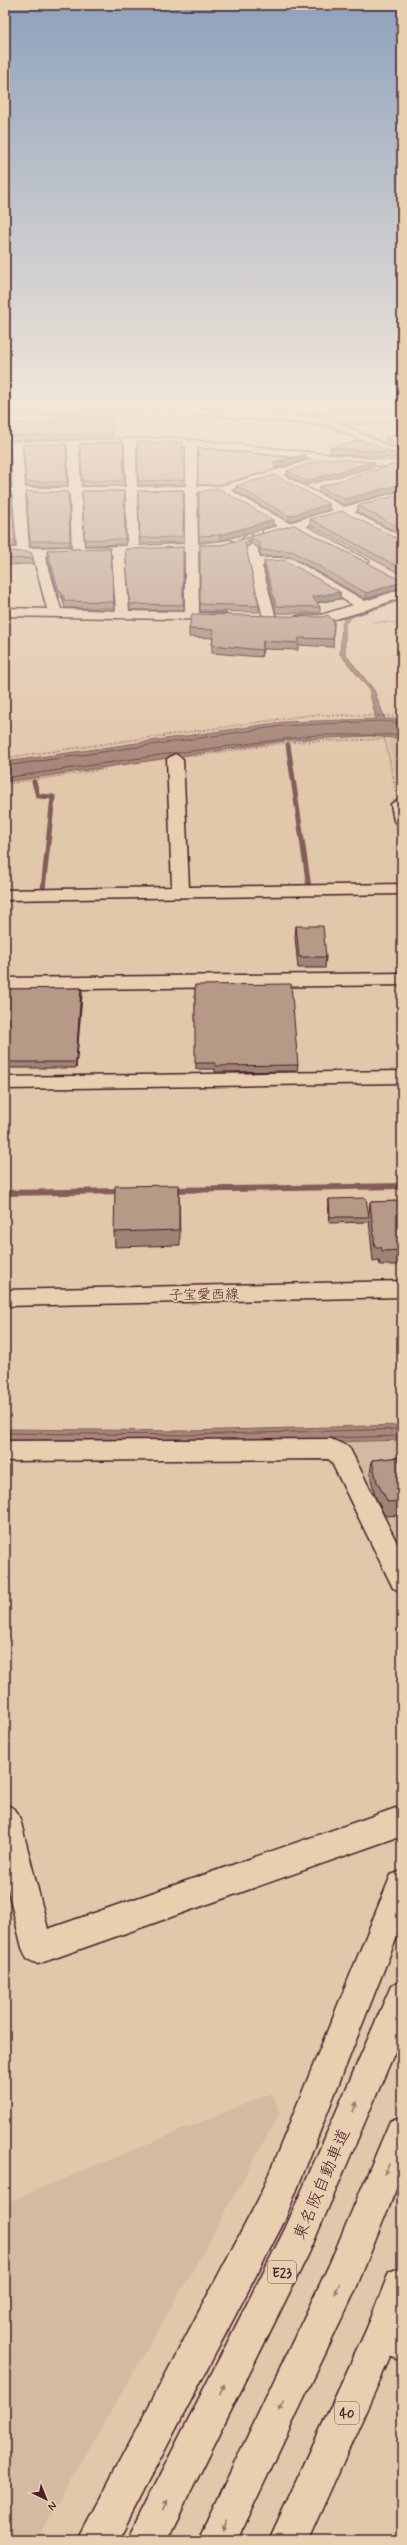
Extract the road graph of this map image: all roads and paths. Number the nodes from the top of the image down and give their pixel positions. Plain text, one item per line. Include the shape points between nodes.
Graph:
1 (21, 526) edge
2 (77, 526) edge
3 (132, 526) edge
4 (191, 526) edge
5 (292, 526) joint
6 (371, 526) edge
7 (249, 538) junction
8 (402, 542) edge
9 (191, 548) junction
10 (133, 549) junction
11 (78, 550) junction
12 (118, 550) junction
13 (5, 552) edge
14 (23, 552) junction
15 (38, 552) junction
16 (255, 562) junction
17 (375, 568) edge
18 (402, 594) edge
19 (364, 606) junction
20 (5, 612) edge
21 (55, 613) junction
22 (123, 614) junction
23 (192, 616) junction
24 (231, 617) edge
25 (254, 617) edge
26 (269, 618) junction
27 (371, 622) dead end
28 (402, 623) edge
29 (402, 716) edge
30 (5, 758) edge
31 (175, 759) joint
32 (106, 769) dead end
33 (5, 784) edge
34 (399, 804) joint
35 (402, 821) edge
36 (402, 889) edge
37 (181, 892) junction
38 (5, 895) edge
39 (402, 979) edge
40 (5, 984) edge
41 (402, 1077) edge
42 (5, 1083) edge
43 (402, 1289) edge
44 (5, 1298) edge
45 (5, 1452) edge
46 (402, 1580) edge
47 (5, 1819) edge
48 (402, 1826) edge
49 (402, 1886) edge
50 (402, 1997) edge
51 (402, 2133) edge
52 (402, 2285) edge
53 (392, 2339) edge
54 (97, 2540) edge
55 (146, 2540) edge
56 (217, 2540) edge
57 (288, 2540) edge

1 - 14 main road
2 - 11 main road
3 - 10 main road
4 - 9 main road
5 - 7 main road
5 - 17 main road
6 - 8 main road
7 - 9 main road via 221,546
7 - 16 main road
9 - 10 main road
9 - 23 main road
10 - 12 main road
11 - 12 main road
11 - 15 main road
12 - 22 main road
13 - 14 main road
14 - 15 main road
15 - 21 main road
16 - 19 main road via 287,561
16 - 26 main road
18 - 19 main road
19 - 26 main road via 322,619
20 - 21 main road
21 - 22 main road
22 - 23 main road
23 - 24 main road
25 - 26 main road
27 - 28 path
29 - 30 path via 310,715
31 - 34 path via 290,742 385,739
31 - 37 main road
32 - 33 path
34 - 35 main road
36 - 37 main road
37 - 38 main road
39 - 40 main road
41 - 42 main road
43 - 44 main road, 子宝愛西線
45 - 46 main road via 331,1449 340,1454
47 - 48 main road via 38,1948 396,1823
49 - 54 main road via 272,2210
55 -> 50 main road, 東名阪自動車道 / E23 via 297,2242
51 -> 56 main road via 342,2278
52 - 53 main road, 40
53 - 57 main road, 40

